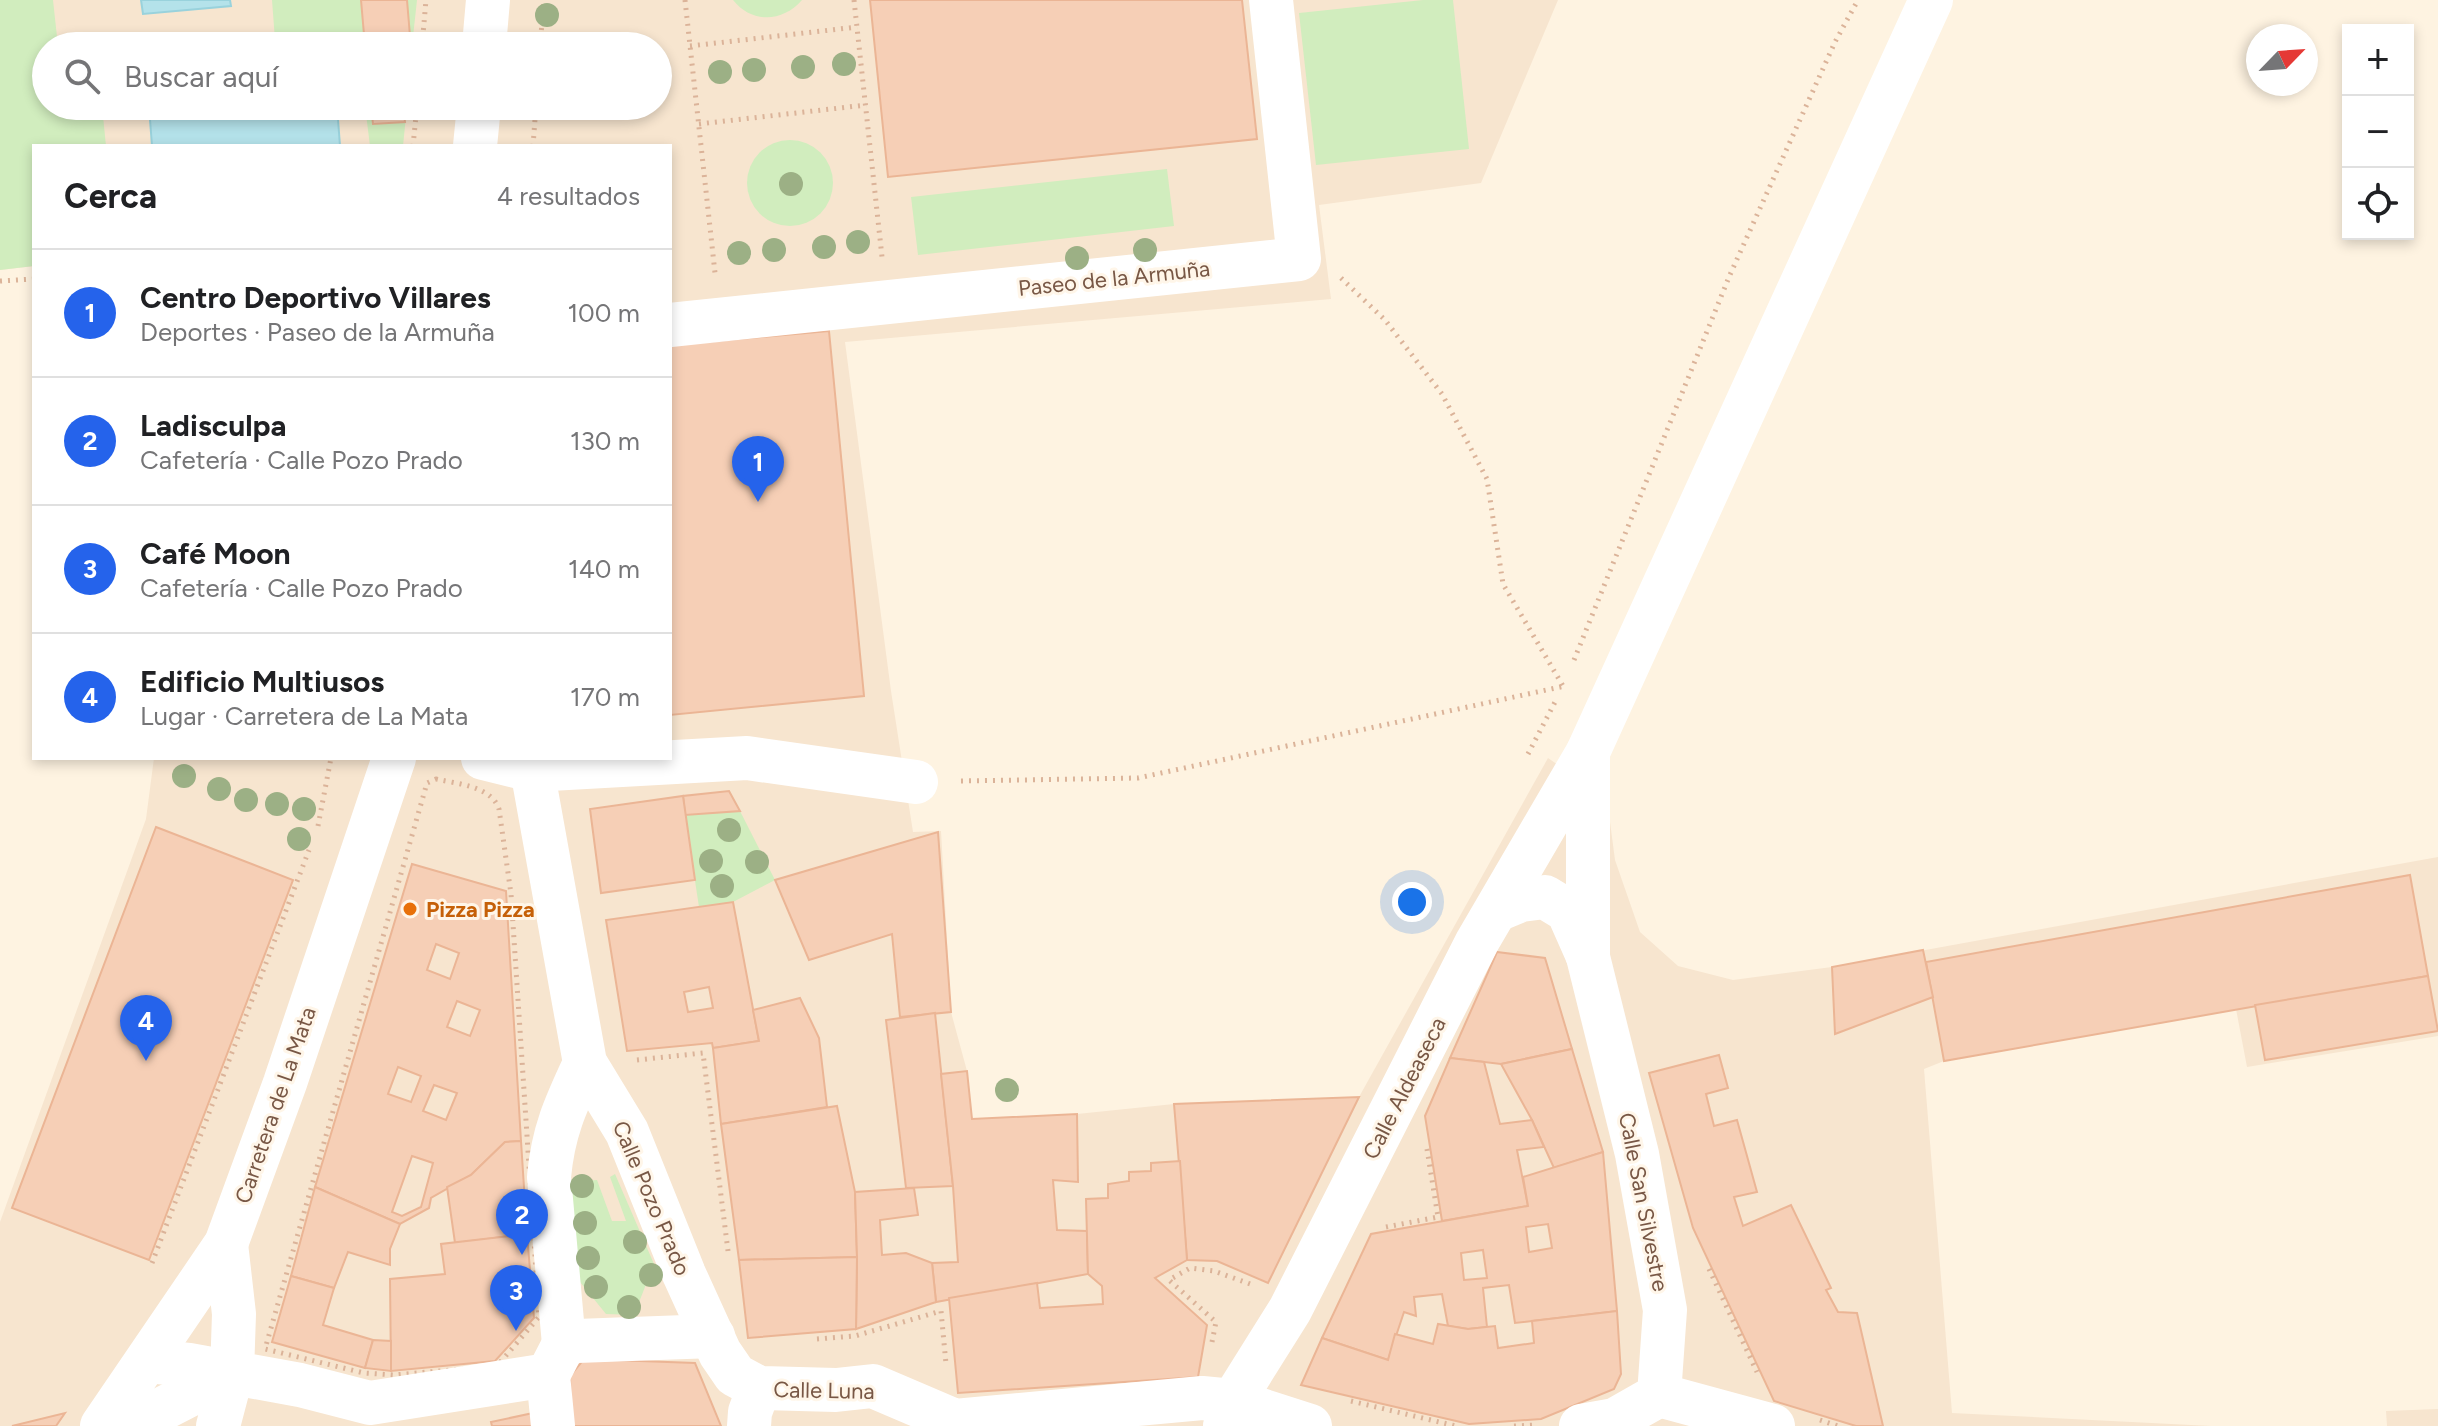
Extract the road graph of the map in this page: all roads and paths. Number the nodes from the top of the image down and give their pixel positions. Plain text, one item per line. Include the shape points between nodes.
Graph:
1 (426, 0) edge
2 (488, 0) edge
3 (544, 0) edge
4 (685, 0) edge
5 (854, 0) edge
6 (1271, 0) edge
7 (1858, 0) edge
8 (1931, 0) edge
9 (857, 27) junction
10 (423, 32) edge
11 (485, 32) edge
12 (541, 32) edge
13 (690, 46) junction
14 (866, 105) junction
15 (416, 120) edge
16 (478, 120) edge
17 (535, 120) edge
18 (699, 124) junction
19 (413, 144) edge
20 (475, 144) edge
21 (533, 144) edge
22 (1299, 259) junction
23 (32, 279) edge
24 (0, 281) edge
25 (887, 301) junction
26 (721, 319) junction
27 (672, 325) edge
28 (1563, 686) junction
29 (1611, 701) junction
30 (1588, 752) junction
31 (1527, 755) dead end
32 (331, 760) edge
33 (393, 760) edge
34 (499, 760) edge
35 (531, 764) edge
36 (916, 782) joint
37 (1497, 910) junction
38 (1588, 957) junction
39 (632, 1061) dead end
40 (585, 1063) junction
41 (1426, 1144) dead end
42 (1384, 1227) dead end
43 (226, 1244) junction
44 (729, 1257) dead end
45 (1703, 1257) dead end
46 (146, 1275) dead end
47 (713, 1336) junction
48 (812, 1339) dead end
49 (550, 1345) junction
50 (148, 1361) junction
51 (232, 1373) junction
52 (946, 1373) dead end
53 (1760, 1378) dead end
54 (1659, 1395) junction
55 (754, 1407) edge
56 (1324, 1412) edge
57 (367, 1414) edge
58 (1229, 1414) edge
59 (166, 1417) edge
60 (1793, 1422) edge
61 (1588, 1424) edge
62 (102, 1426) edge
63 (120, 1426) edge
64 (218, 1426) edge
65 (553, 1426) edge
66 (1456, 1426) edge
67 (1514, 1426) edge
68 (1838, 1426) edge

1 - 10 path
2 - 11 street
3 - 12 path
4 - 13 path
5 - 9 path
6 - 22 street
7 - 28 path via 1729,277
8 - 29 street, Calle Aldeaseca
9 - 13 path
9 - 14 path
13 - 18 path
14 - 18 path
14 - 25 path
15 - 19 path
16 - 20 street
17 - 21 path
18 - 26 path
22 - 25 street, Paseo de la Armuña
22 - 28 path via 1346,280 1385,320 1442,394 1487,479 1503,584
23 - 24 path
25 - 26 street, Paseo de la Armuña
26 - 27 street, Paseo de la Armuña
28 - 29 path
28 - 31 path
28 - 36 path via 1138,778
29 - 30 street, Calle Aldeaseca
30 - 37 street, Calle Aldeaseca
30 - 38 street, Calle San Silvestre
32 - 46 path via 318,824 291,903
33 - 43 street, Carretera de La Mata
34 - 35 street
35 - 36 street via 747,758
35 - 40 street, Calle Pozo Prado
37 - 38 street, Calle San Silvestre via 1545,897 1568,911
37 - 58 street, Calle Aldeaseca via 1290,1310
38 - 54 street, Calle San Silvestre via 1637,1154 1665,1310
39 - 44 path via 703,1053
40 - 47 street, Calle Pozo Prado via 627,1132
40 - 49 street via 551,1150
41 - 42 path via 1438,1217
43 - 50 street, Carretera de La Mata
43 - 51 street via 234,1314
45 - 53 path
47 - 49 street
47 - 55 street, Calle Pozo Prado
48 - 52 path via 855,1336 941,1311
49 - 49 path via 499,809 488,793 436,779 427,783 265,1349 394,1375 497,1366
49 - 57 street
49 - 65 street
50 - 51 street
50 - 59 street
50 - 62 street, Carretera de La Mata
51 - 57 street via 300,1385
51 - 59 street
51 - 64 street
54 - 60 street
54 - 61 street
55 - 58 street, Calle Luna via 873,1386 955,1421 1202,1398
56 - 58 street, Calle Luna
56 - 66 path
59 - 63 street
60 - 68 path
61 - 67 path

